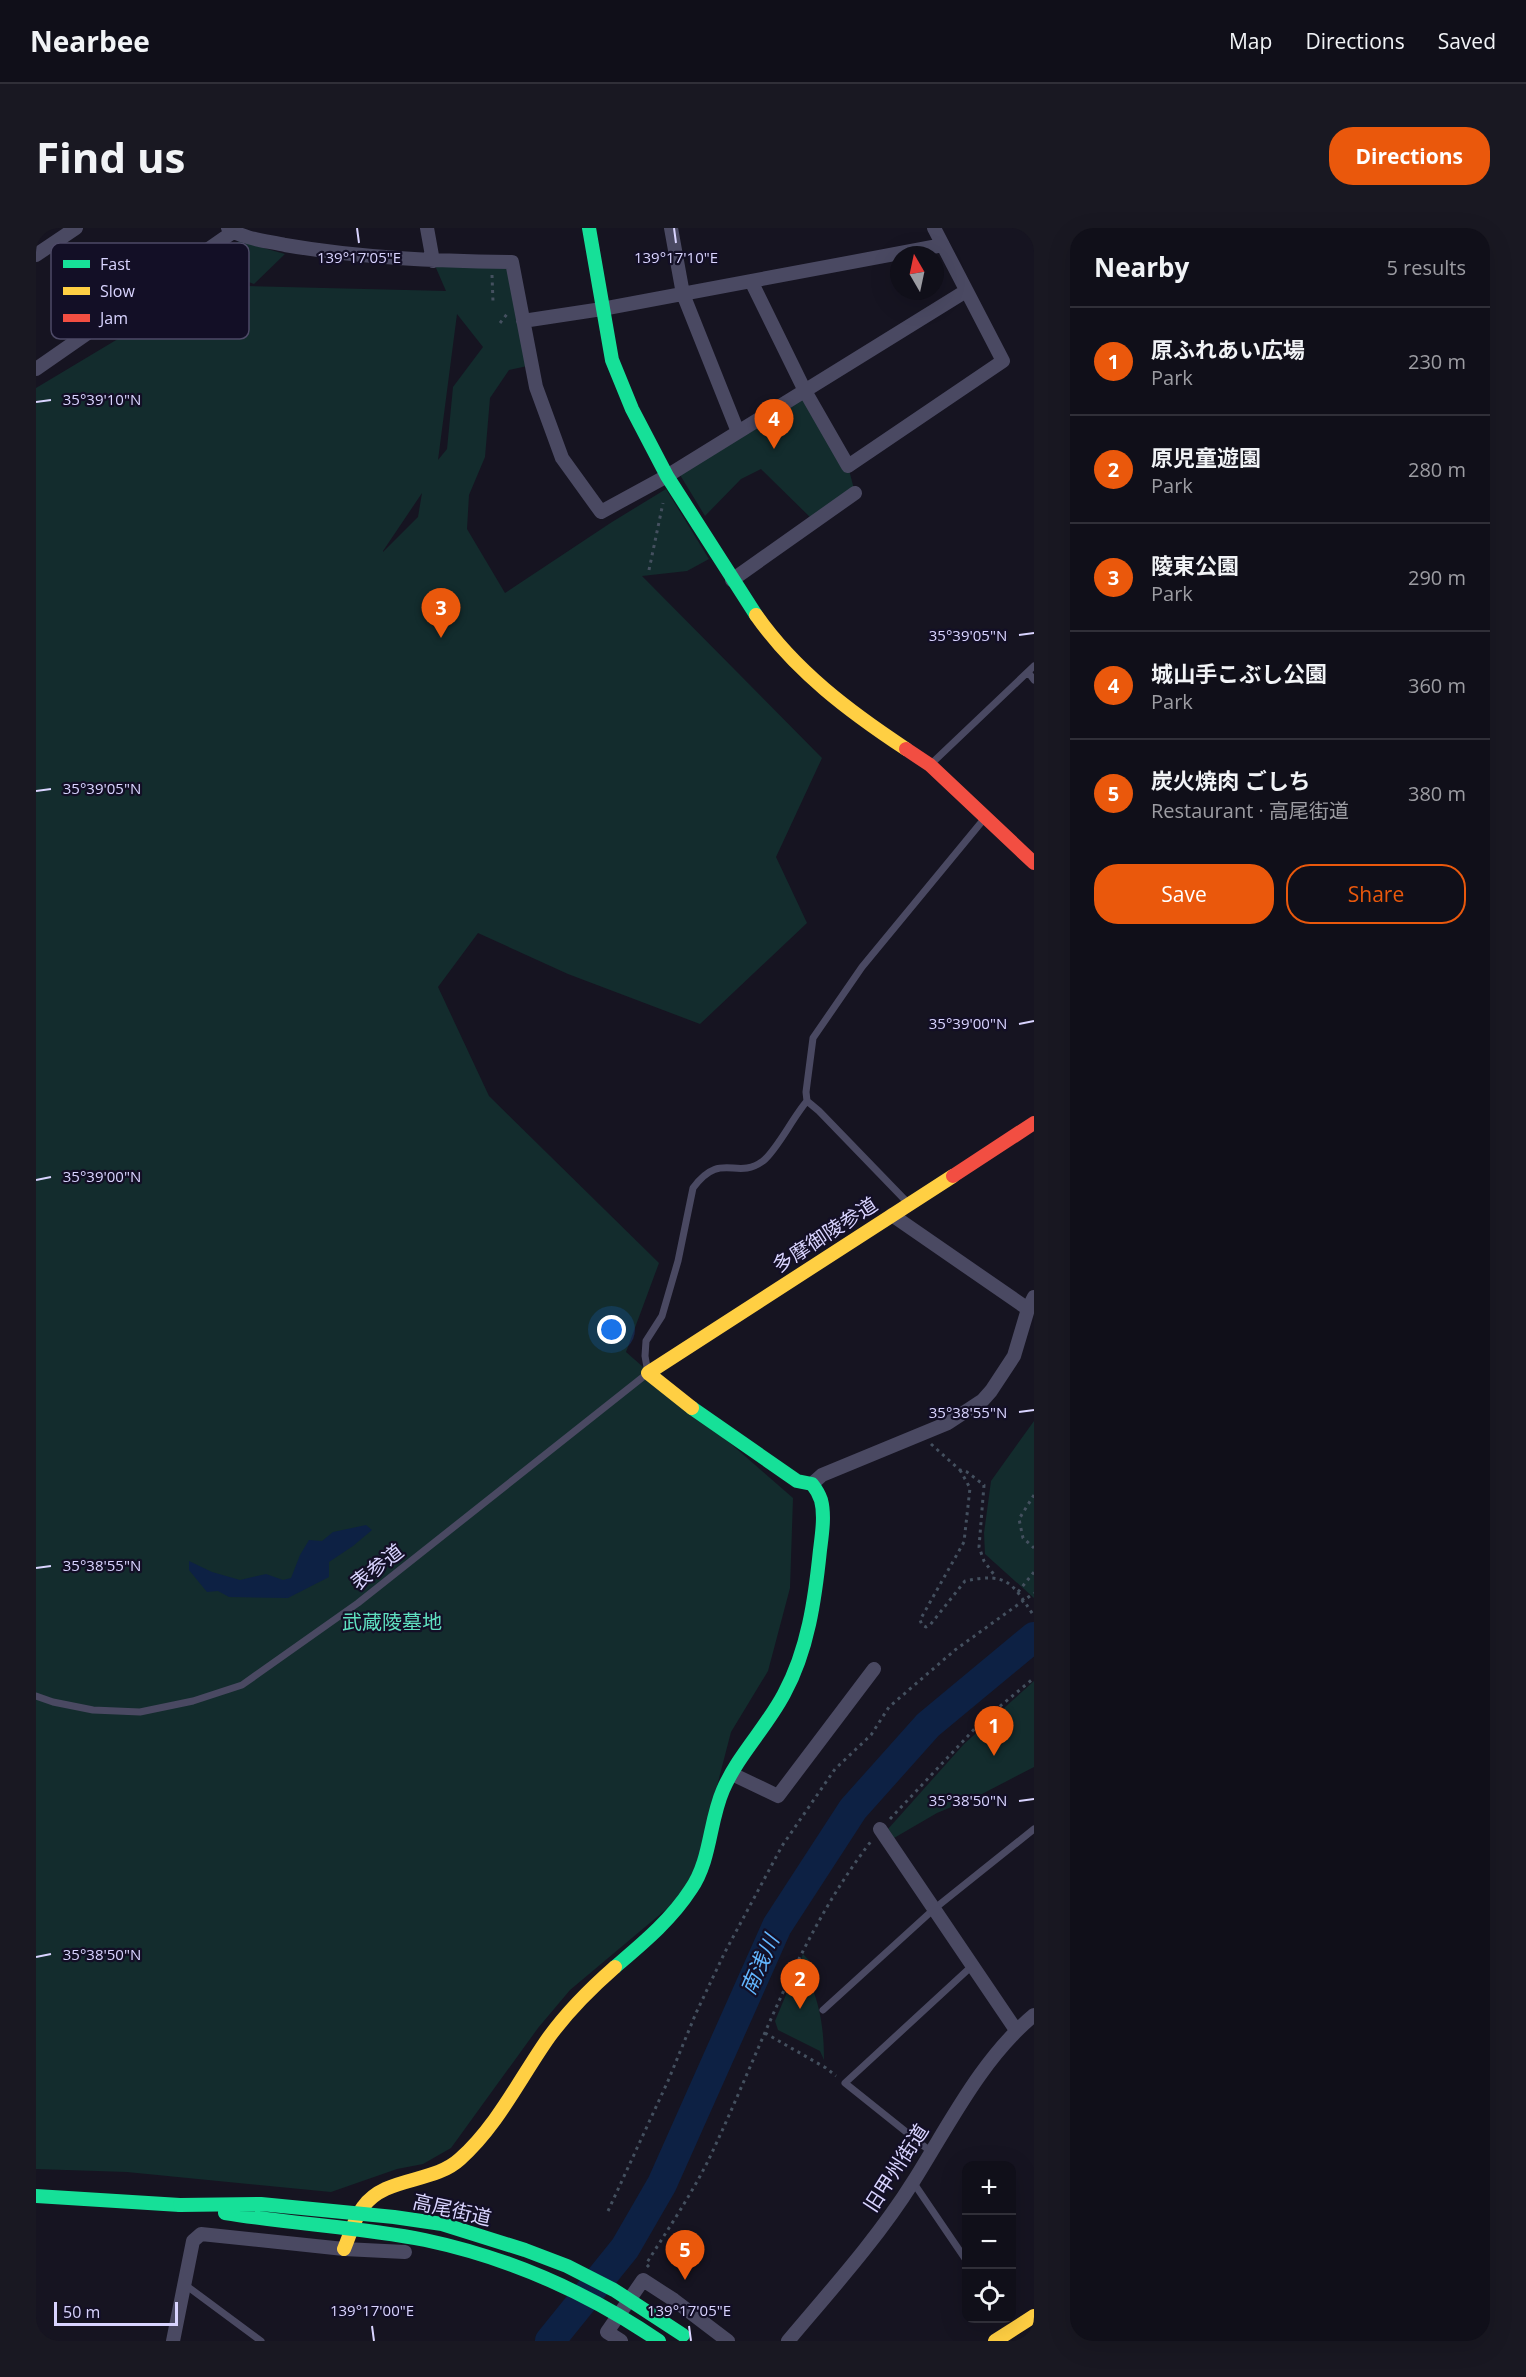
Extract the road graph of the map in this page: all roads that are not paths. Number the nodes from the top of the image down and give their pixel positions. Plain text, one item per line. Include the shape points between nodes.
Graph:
1 (76, 228) edge
2 (427, 228) edge
3 (589, 228) edge
4 (671, 228) edge
5 (934, 228) edge
6 (231, 230) edge
7 (54, 243) edge
8 (213, 243) edge
9 (51, 245) edge
10 (943, 245) junction
11 (36, 255) edge
12 (433, 261) junction
13 (752, 281) junction
14 (966, 291) junction
15 (683, 294) junction
16 (602, 309) junction
17 (523, 321) junction
18 (78, 339) edge
19 (36, 369) edge
20 (805, 391) junction
21 (738, 432) junction
22 (667, 476) junction
23 (855, 492) dead end
24 (732, 580) junction
25 (1034, 666) edge
26 (1028, 672) junction
27 (1034, 680) edge
28 (930, 765) junction
29 (985, 818) junction
30 (1034, 863) edge
31 (807, 1101) junction
32 (1034, 1122) edge
33 (908, 1204) junction
34 (892, 1215) junction
35 (1031, 1303) edge
36 (643, 1378) junction
37 (812, 1484) junction
38 (874, 1669) dead end
39 (36, 1696) edge
40 (732, 1774) junction
41 (880, 1829) road end
42 (1034, 1829) edge
43 (934, 1909) junction
44 (973, 1965) junction
45 (823, 2010) dead end
46 (1034, 2015) edge
47 (1016, 2030) junction
48 (930, 2151) junction
49 (913, 2182) junction
50 (36, 2196) edge
51 (180, 2205) junction
52 (344, 2249) junction
53 (405, 2252) dead end
54 (962, 2254) edge
55 (184, 2284) junction
56 (1034, 2316) edge
57 (1016, 2326) edge
58 (687, 2338) edge
59 (173, 2341) edge
60 (261, 2341) edge
61 (621, 2341) edge
62 (659, 2341) edge
63 (728, 2341) edge
64 (788, 2341) edge
65 (995, 2341) edge

1 - 7 street
2 - 12 street
3 - 16 main road
4 - 15 street
5 - 10 street
6 - 8 street
6 - 12 street via 263,241 326,252
9 - 11 street
10 - 13 street
10 - 14 street
12 - 17 street via 512,262
13 - 15 street
13 - 20 street
14 - 20 street
14 - 20 street via 1003,361 848,466
15 - 16 street
15 - 21 street
16 - 17 street
16 - 22 main road via 612,360
17 - 22 street via 536,387 562,458 601,512
18 - 19 street
20 - 21 street
21 - 22 street
22 - 24 main road
23 - 24 street
24 - 28 main road via 764,626 819,685 856,716
25 - 26 lane
26 - 27 lane
26 - 28 lane
28 - 29 main road
29 - 30 main road
29 - 31 lane via 862,967 813,1038
31 - 33 lane
31 - 36 lane via 762,1162 747,1168 719,1166 693,1188 662,1316 646,1341
32 - 33 main road, 多摩御陵参道
33 - 34 main road, 多摩御陵参道
34 - 35 street
34 - 36 main road, 多摩御陵参道
35 - 37 street via 1014,1356 991,1391 957,1417 822,1476
36 - 37 main road via 797,1481
36 - 39 lane, 表参道 via 358,1603 242,1685 140,1712 93,1710
37 - 40 main road via 819,1494 823,1516 806,1639 785,1694
38 - 40 street via 778,1796
40 - 52 main road via 719,1801 702,1869 674,1913 571,2009 483,2136 451,2166 390,2188 364,2205
41 - 43 street
42 - 43 lane
43 - 44 street
43 - 45 lane
44 - 47 street
44 - 48 lane via 845,2084
46 - 47 street, 旧甲州街道
47 - 48 street, 旧甲州街道
48 - 49 street, 旧甲州街道
49 - 54 lane
49 - 64 street, 旧甲州街道
50 - 51 main road, 高尾街道
51 - 58 main road, 高尾街道, bridge via 261,2204 442,2224 567,2266 614,2290
51 - 62 main road, 高尾街道, bridge via 261,2220 439,2242 558,2281
52 - 53 street
52 - 55 street via 201,2234 193,2241
55 - 59 street
55 - 60 lane
56 - 57 main road
57 - 65 main road
61 - 63 street via 607,2332 643,2280

